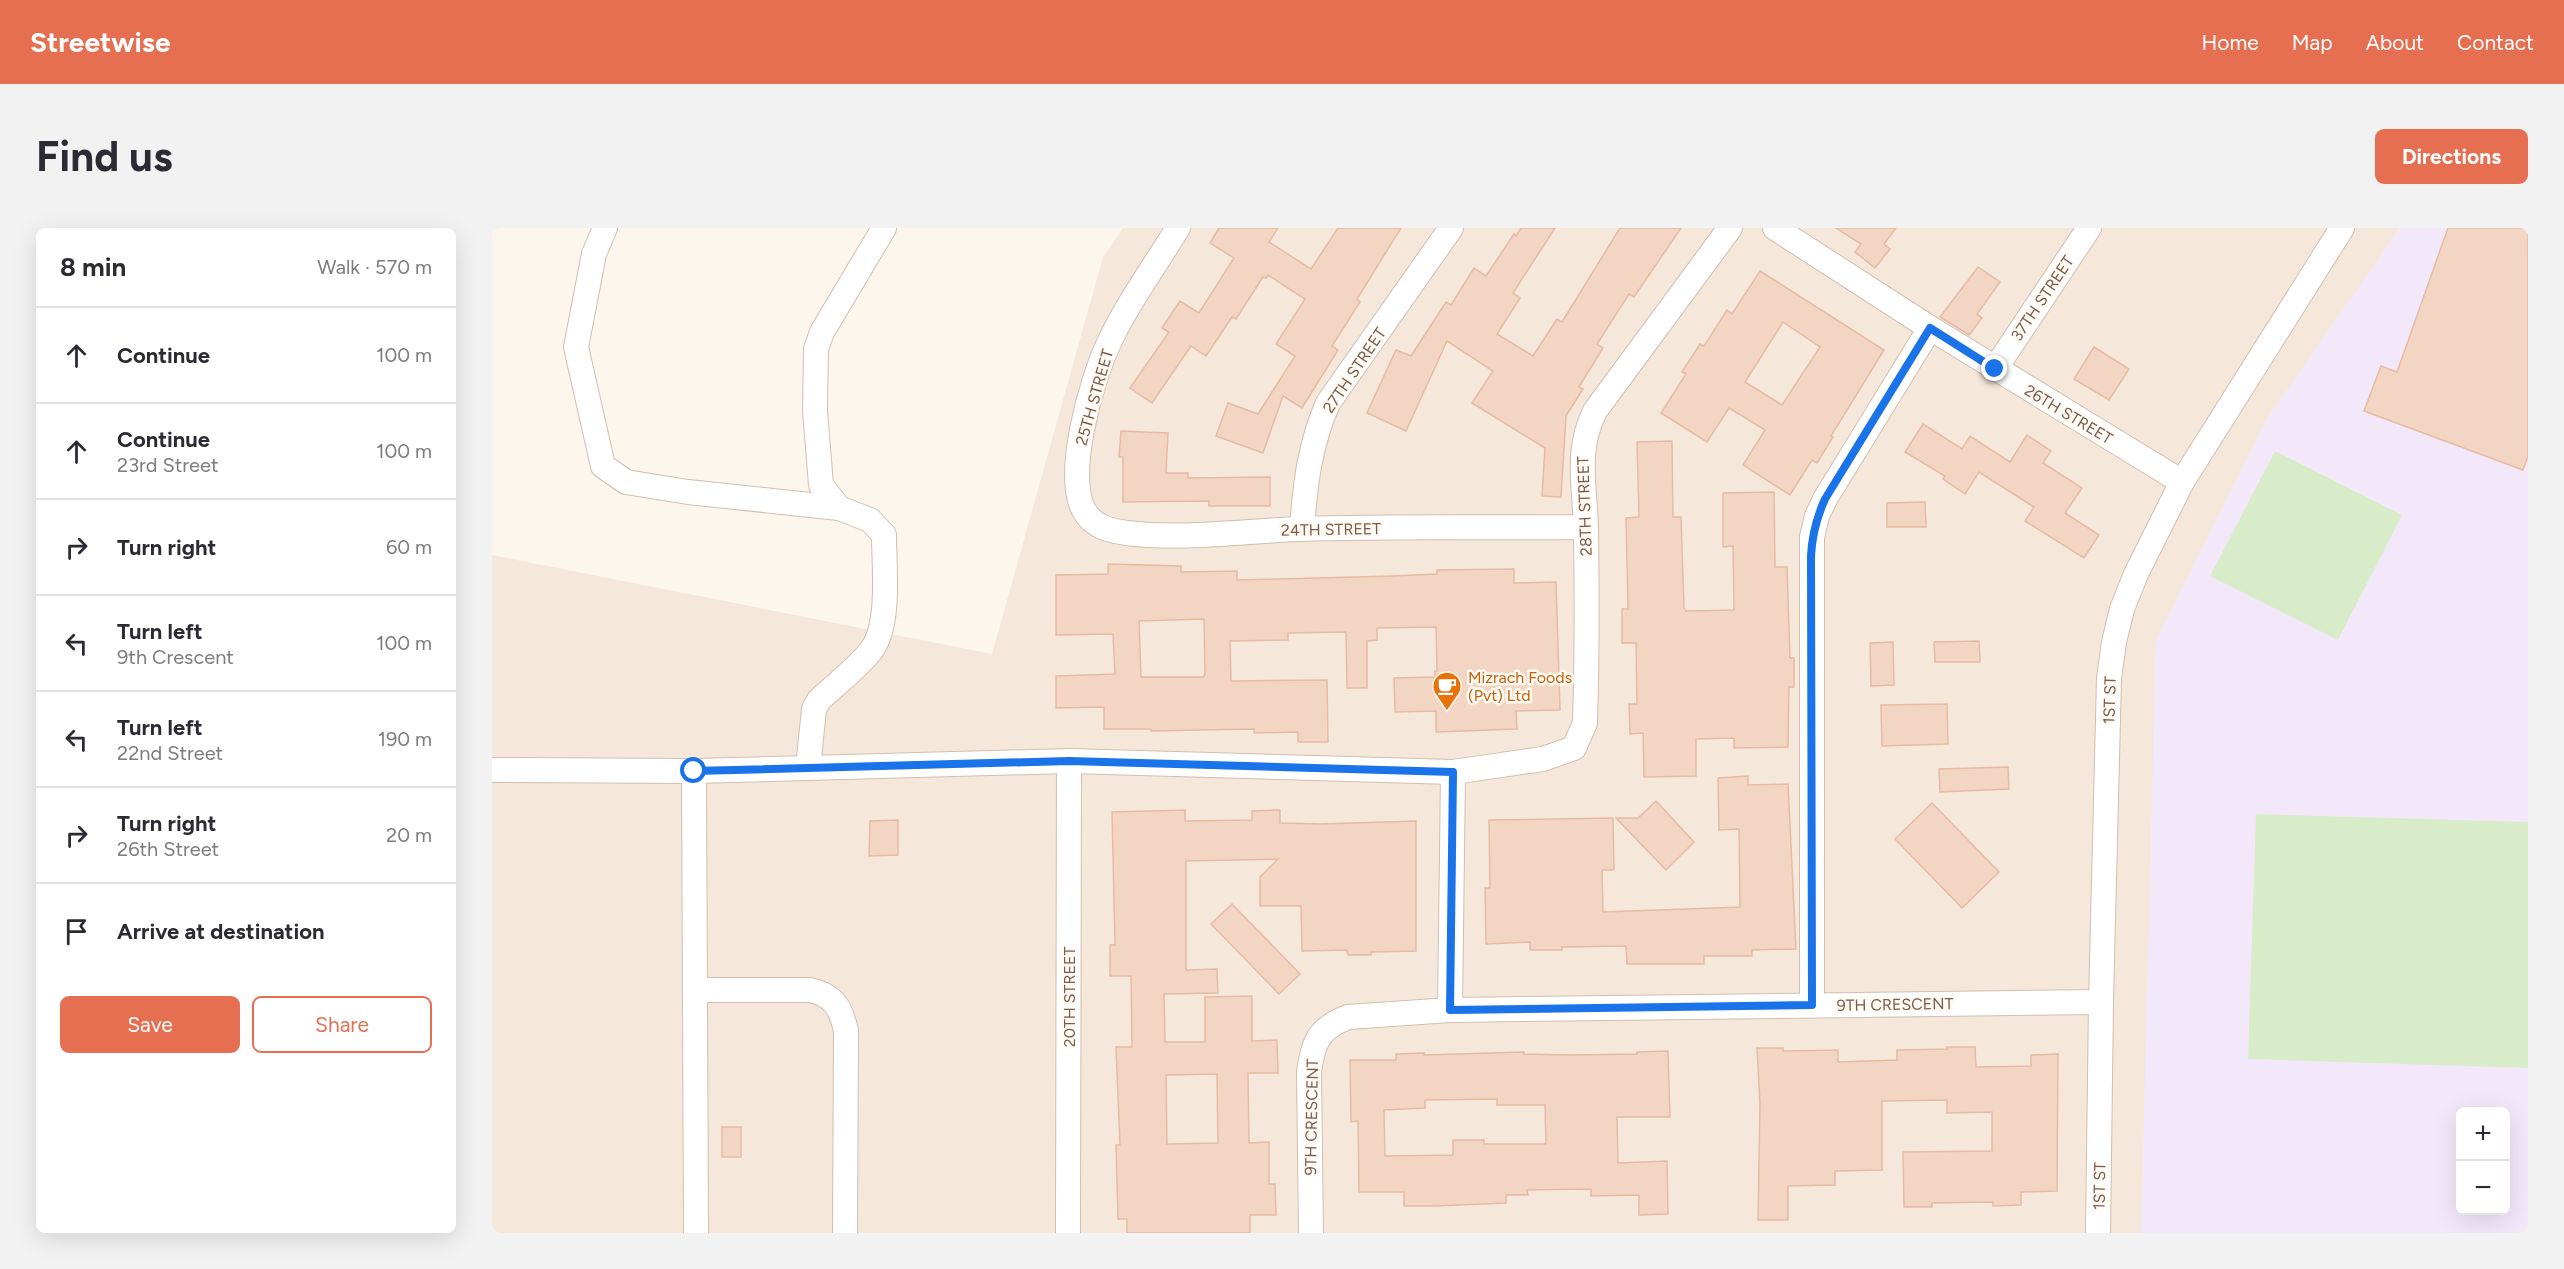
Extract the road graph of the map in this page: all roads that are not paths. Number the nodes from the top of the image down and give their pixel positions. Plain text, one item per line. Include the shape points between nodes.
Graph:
1 (605, 228) edge
2 (884, 228) edge
3 (1178, 228) edge
4 (1451, 228) edge
5 (1730, 228) edge
6 (1775, 228) edge
7 (2089, 228) edge
8 (2342, 228) edge
9 (1930, 328) junction
10 (1995, 369) junction
11 (2182, 482) junction
12 (839, 508) junction
13 (1084, 511) joint
14 (1586, 527) junction
15 (1302, 529) junction
16 (1069, 761) junction
17 (808, 768) junction
18 (492, 770) edge
19 (694, 771) junction
20 (1453, 772) junction
21 (696, 990) junction
22 (2101, 1002) junction
23 (1812, 1005) junction
24 (1450, 1010) junction
25 (696, 1233) edge
26 (845, 1233) edge
27 (1068, 1233) edge
28 (1311, 1233) edge
29 (2098, 1233) edge

1 - 12 street via 594,254 576,347 603,466 626,482
2 - 12 street via 822,332 816,349 815,411 821,485
3 - 13 street, 25TH STREET via 1108,343 1098,368 1077,459 1077,487
4 - 15 street, 27TH STREET via 1328,403 1309,460
5 - 14 street, 28TH STREET via 1595,411 1582,452
6 - 9 street, 26TH STREET
7 - 10 street, 37TH STREET
8 - 11 street, 1ST ST
9 - 10 street, 26TH STREET
9 - 23 street via 1825,499 1812,537
10 - 11 street, 26TH STREET
11 - 22 street, 1ST ST via 2136,574 2114,642 2109,678
12 - 17 street via 870,520 884,535 884,607 881,627 870,652 814,709
13 - 15 street, 24TH STREET via 1101,528 1127,533
14 - 15 street, 24TH STREET
14 - 20 street, 28TH STREET via 1586,723 1574,748 1543,759
16 - 17 street
16 - 20 street
16 - 27 street, 20TH STREET
17 - 19 street
18 - 19 street
19 - 21 street
20 - 24 street
21 - 25 street
21 - 26 street via 810,990 832,998 840,1009 846,1030
22 - 23 street, 9TH CRESCENT
22 - 29 street, 1ST ST
23 - 24 street, 9TH CRESCENT
24 - 28 street, 9TH CRESCENT via 1348,1017 1332,1023 1318,1036 1311,1053 1310,1071

